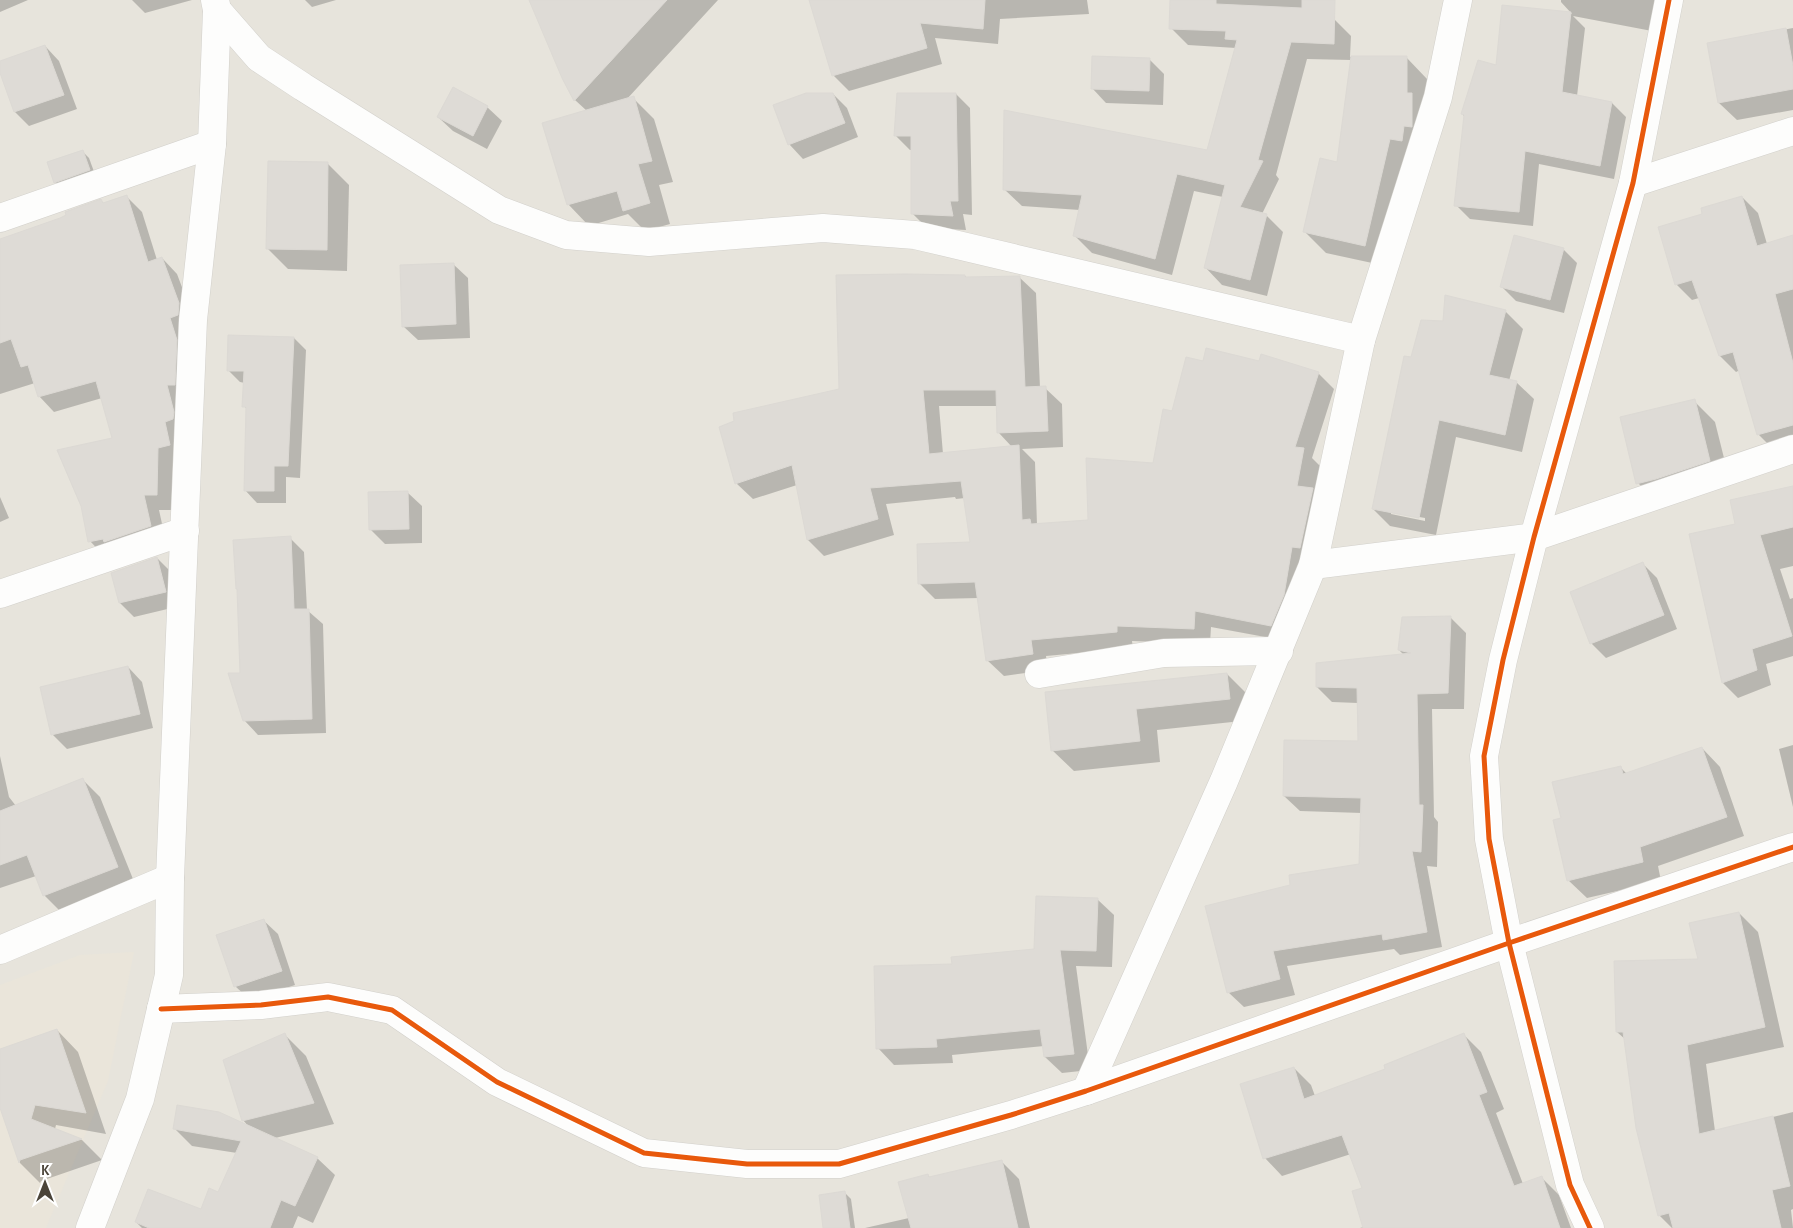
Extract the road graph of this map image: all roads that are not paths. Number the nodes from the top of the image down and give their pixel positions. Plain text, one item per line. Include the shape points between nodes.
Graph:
1 (1458, 0) edge
2 (1669, 0) edge
3 (216, 5) edge
4 (1793, 131) edge
5 (212, 144) junction
6 (1633, 183) junction
7 (0, 218) edge
8 (1361, 340) junction
9 (1793, 448) edge
10 (185, 531) junction
11 (1534, 538) junction
12 (1313, 565) junction
13 (0, 594) edge
14 (1279, 651) junction
15 (1039, 674) dead end
16 (1793, 847) edge
17 (170, 878) junction
18 (1509, 943) junction
19 (0, 950) edge
20 (161, 1009) junction
21 (1086, 1091) junction
22 (90, 1228) edge
23 (1590, 1228) edge

1 - 8 street via 1438,97
2 - 6 street
3 - 5 street
3 - 8 street via 258,58 499,210 566,235 649,242 823,228 915,235
4 - 6 street
5 - 7 street
5 - 10 street via 193,320
6 - 11 street
8 - 12 street
9 - 11 street
10 - 13 street
10 - 17 street
11 - 12 street
11 - 18 street via 1503,660 1484,756 1489,839
12 - 14 street
14 - 15 street via 1164,653
14 - 21 street
16 - 18 street
17 - 19 street
17 - 20 street via 169,975
18 - 21 street
18 - 23 street via 1570,1185
20 - 21 street via 261,1005 328,997 392,1010 497,1082 644,1153 747,1164 839,1164
20 - 22 street via 140,1099

